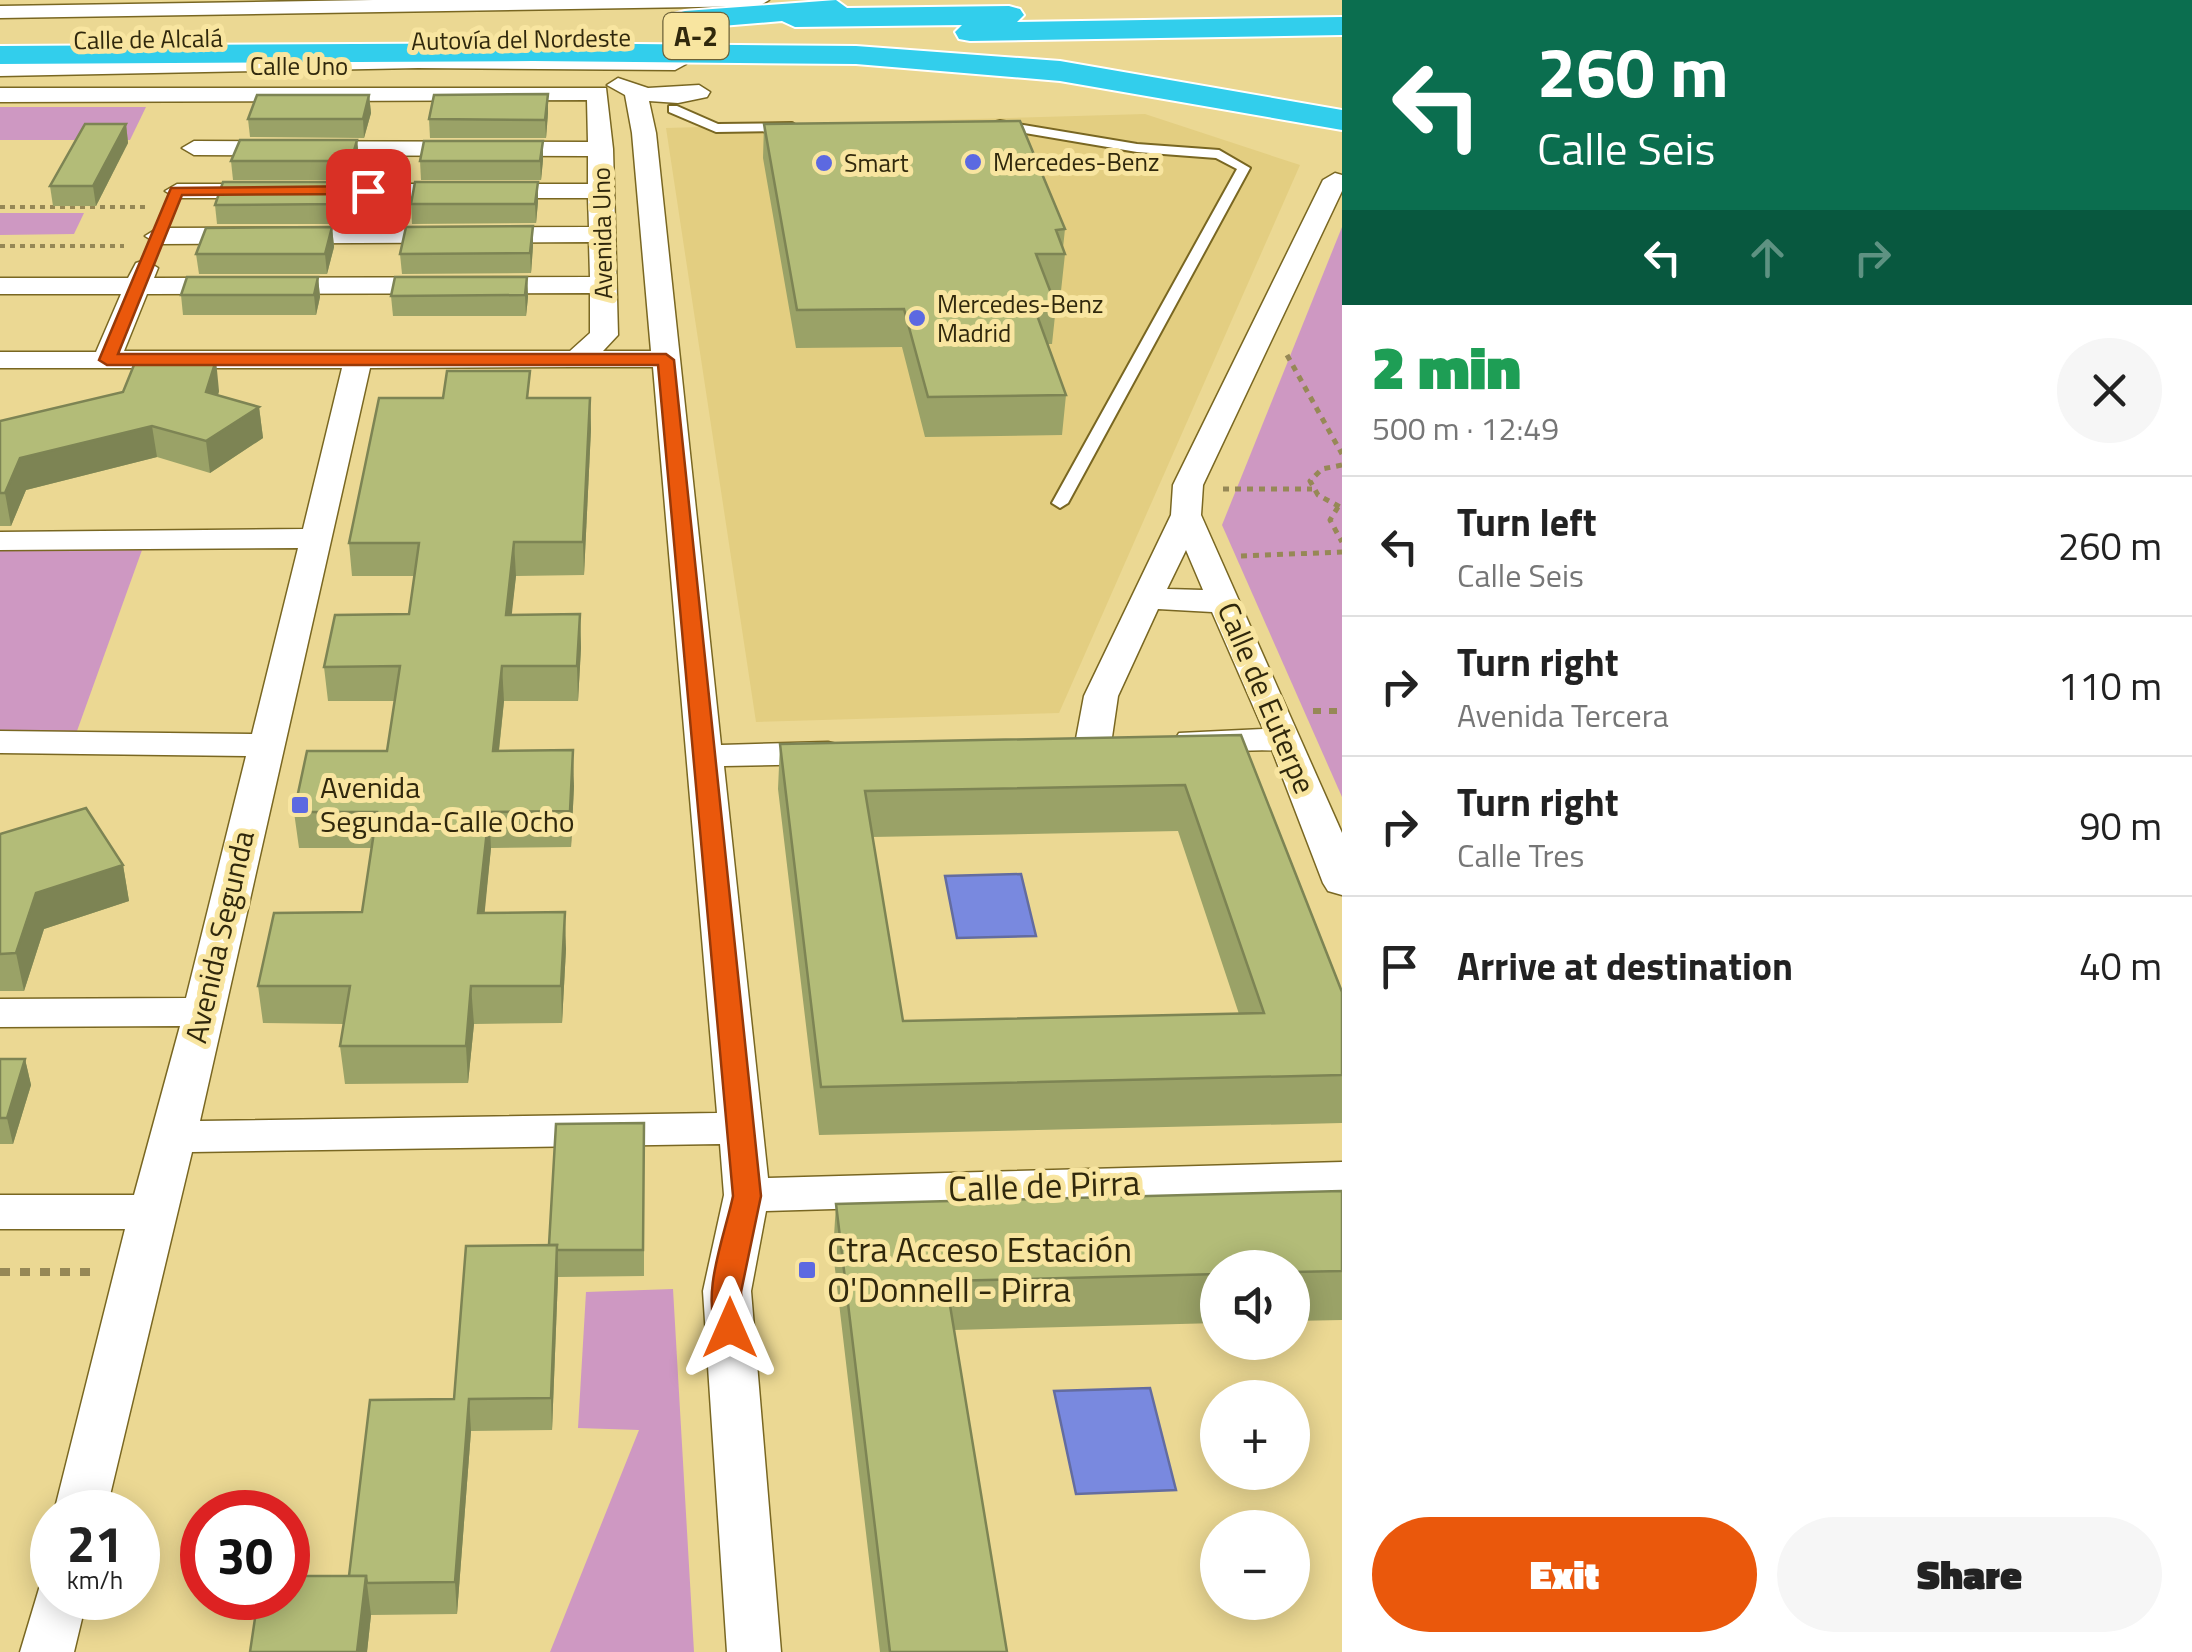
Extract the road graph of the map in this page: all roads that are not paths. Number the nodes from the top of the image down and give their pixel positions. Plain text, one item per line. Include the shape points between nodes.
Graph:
1 (351, 0) edge
2 (572, 0) edge
3 (759, 0) edge
4 (1006, 0) edge
5 (184, 1) edge
6 (52, 2) edge
7 (0, 5) edge
8 (274, 9) junction
9 (130, 10) junction
10 (1342, 10) edge
11 (693, 11) junction
12 (0, 12) edge
13 (1342, 26) edge
14 (0, 30) edge
15 (2, 60) edge
16 (418, 62) junction
17 (676, 64) junction
18 (249, 65) junction
19 (706, 87) junction
20 (618, 91) junction
21 (0, 95) edge
22 (1342, 120) edge
23 (205, 121) junction
24 (658, 121) junction
25 (978, 124) edge
26 (809, 127) edge
27 (1342, 132) edge
28 (601, 149) junction
29 (1335, 180) dead end
30 (598, 191) junction
31 (173, 199) junction
32 (602, 234) junction
33 (156, 241) junction
34 (604, 285) junction
35 (0, 286) edge
36 (137, 286) junction
37 (0, 360) edge
38 (107, 360) junction
39 (576, 360) junction
40 (666, 360) junction
41 (358, 361) junction
42 (1060, 503) dead end
43 (1186, 515) junction
44 (314, 538) junction
45 (0, 541) edge
46 (1145, 599) junction
47 (1226, 605) junction
48 (1285, 739) junction
49 (0, 742) edge
50 (1167, 742) edge
51 (1130, 743) edge
52 (1094, 744) junction
53 (265, 745) junction
54 (1054, 746) edge
55 (858, 752) edge
56 (704, 756) junction
57 (1342, 883) edge
58 (201, 1012) junction
59 (0, 1013) edge
60 (740, 1128) junction
61 (174, 1137) junction
62 (1342, 1178) edge
63 (747, 1196) junction
64 (0, 1212) edge
65 (152, 1212) junction
66 (85, 1490) edge
67 (55, 1620) edge
68 (47, 1652) edge
69 (754, 1652) edge

1 - 5 street
2 - 11 street
3 - 11 street
4 - 11 highway
5 - 6 street
5 - 8 street
5 - 9 street
6 - 7 street
8 - 9 street
8 - 11 street
9 - 12 street
10 - 11 highway, Autovía del Nordeste / A-2
11 - 14 highway, Autovía del Nordeste / A-2
13 - 15 highway, Autovía del Nordeste / A-2
15 - 18 street, Calle de Alcalá
15 - 21 street via 39,80
15 - 22 highway via 552,52 872,56 1097,76
16 - 17 street, Calle de Alcalá
16 - 18 street, Calle de Alcalá
16 - 20 street, Calle de Alcalá via 580,74
17 - 19 street via 706,72
17 - 20 street via 628,71
18 - 23 street via 228,78
19 - 20 street via 674,97
19 - 24 street
19 - 27 highway via 754,70 806,65 990,72
20 - 23 street, Calle Uno
20 - 24 street
20 - 28 street, Avenida Uno
21 - 23 street, Calle Uno
23 - 28 street
23 - 31 street
24 - 26 lane
24 - 40 street
25 - 42 lane via 1219,154 1244,168
28 - 30 street, Avenida Uno
29 - 43 street via 1188,485
30 - 31 street
30 - 32 street, Avenida Uno
31 - 33 street
32 - 33 street
32 - 34 street, Avenida Uno
33 - 36 street
34 - 36 street
34 - 39 street, Avenida Uno via 604,335
35 - 36 street
36 - 38 street
37 - 38 street
38 - 41 street
39 - 40 street
39 - 41 street
40 - 56 street
41 - 44 street, Avenida Segunda
43 - 46 street
43 - 47 street, Calle de Euterpe
44 - 45 street
44 - 53 street, Avenida Segunda
46 - 47 street
46 - 52 street via 1101,696
47 - 48 street, Calle de Euterpe
48 - 50 street
48 - 57 street, Calle de Euterpe
49 - 53 street
51 - 52 street
52 - 54 street
53 - 58 street, Avenida Segunda
55 - 56 street
56 - 60 street
58 - 59 street
58 - 61 street, Avenida Segunda
60 - 61 street
60 - 63 street
61 - 65 street, Avenida Segunda
62 - 63 street, Calle de Pirra
63 - 69 street via 727,1292
64 - 65 street
65 - 66 street, Avenida Segunda
67 - 68 street

